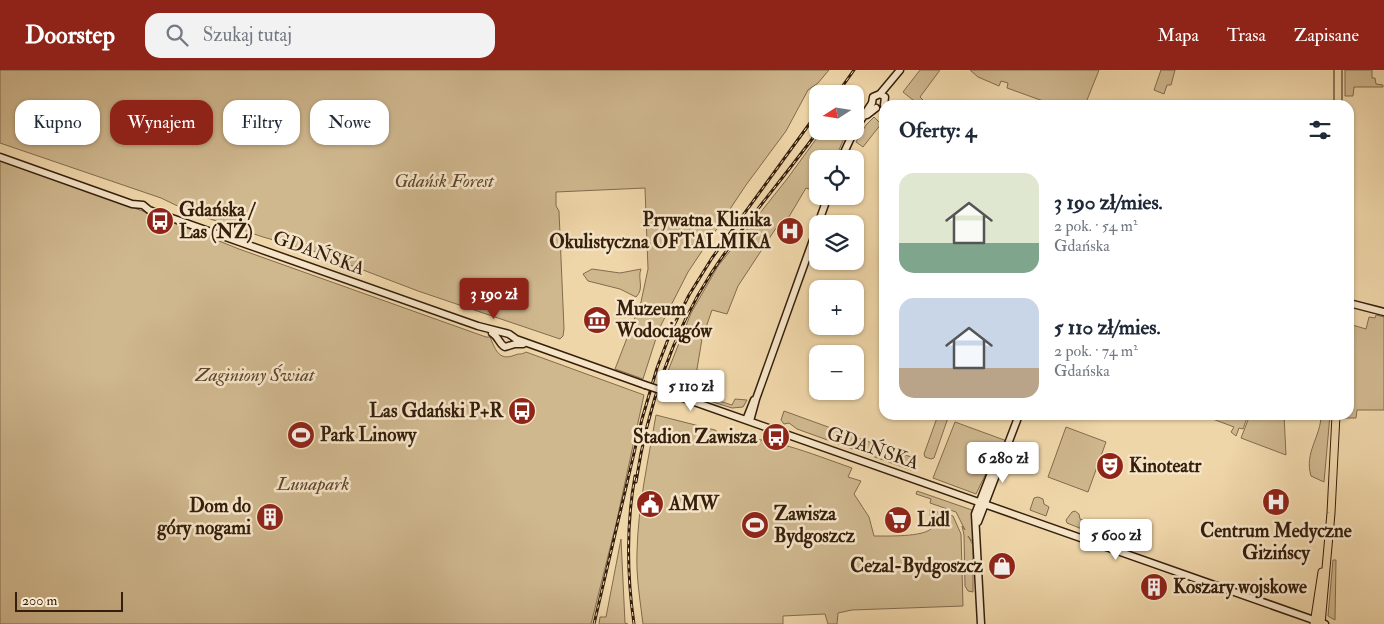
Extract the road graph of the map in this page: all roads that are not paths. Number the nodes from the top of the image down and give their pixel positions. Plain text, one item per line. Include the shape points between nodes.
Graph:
1 (900, 70) edge
2 (1338, 70) edge
3 (883, 100) edge
4 (1338, 100) edge
5 (879, 105) edge
6 (864, 117) edge
7 (0, 158) edge
8 (809, 250) edge
9 (1354, 304) edge
10 (1384, 312) edge
11 (478, 326) junction
12 (505, 334) junction
13 (513, 337) junction
14 (500, 340) junction
15 (513, 344) junction
16 (537, 346) junction
17 (748, 420) junction
18 (1018, 420) edge
19 (1336, 420) edge
20 (982, 502) junction
21 (1329, 532) junction
22 (1316, 610) junction
23 (1301, 615) junction
24 (1319, 623) edge
25 (981, 624) edge

1 - 3 main road via 888,85
2 - 4 main road
5 - 6 main road
7 - 11 main road, GDAŃSKA via 143,205 149,210
8 - 17 main road
9 - 10 main road
11 - 12 main road, GDAŃSKA
11 - 14 main road, GDAŃSKA
12 - 13 main road
12 - 14 main road
13 - 15 main road
13 - 16 main road
14 - 15 main road via 506,348
15 - 16 main road
16 - 17 main road, GDAŃSKA, bridge
17 - 20 main road, GDAŃSKA
18 - 20 main road
19 - 21 main road
20 - 23 main road, GDAŃSKA
20 - 25 main road via 977,528
21 - 22 main road
21 - 24 main road
22 - 23 main road
22 - 24 main road
23 - 24 main road, GDAŃSKA

